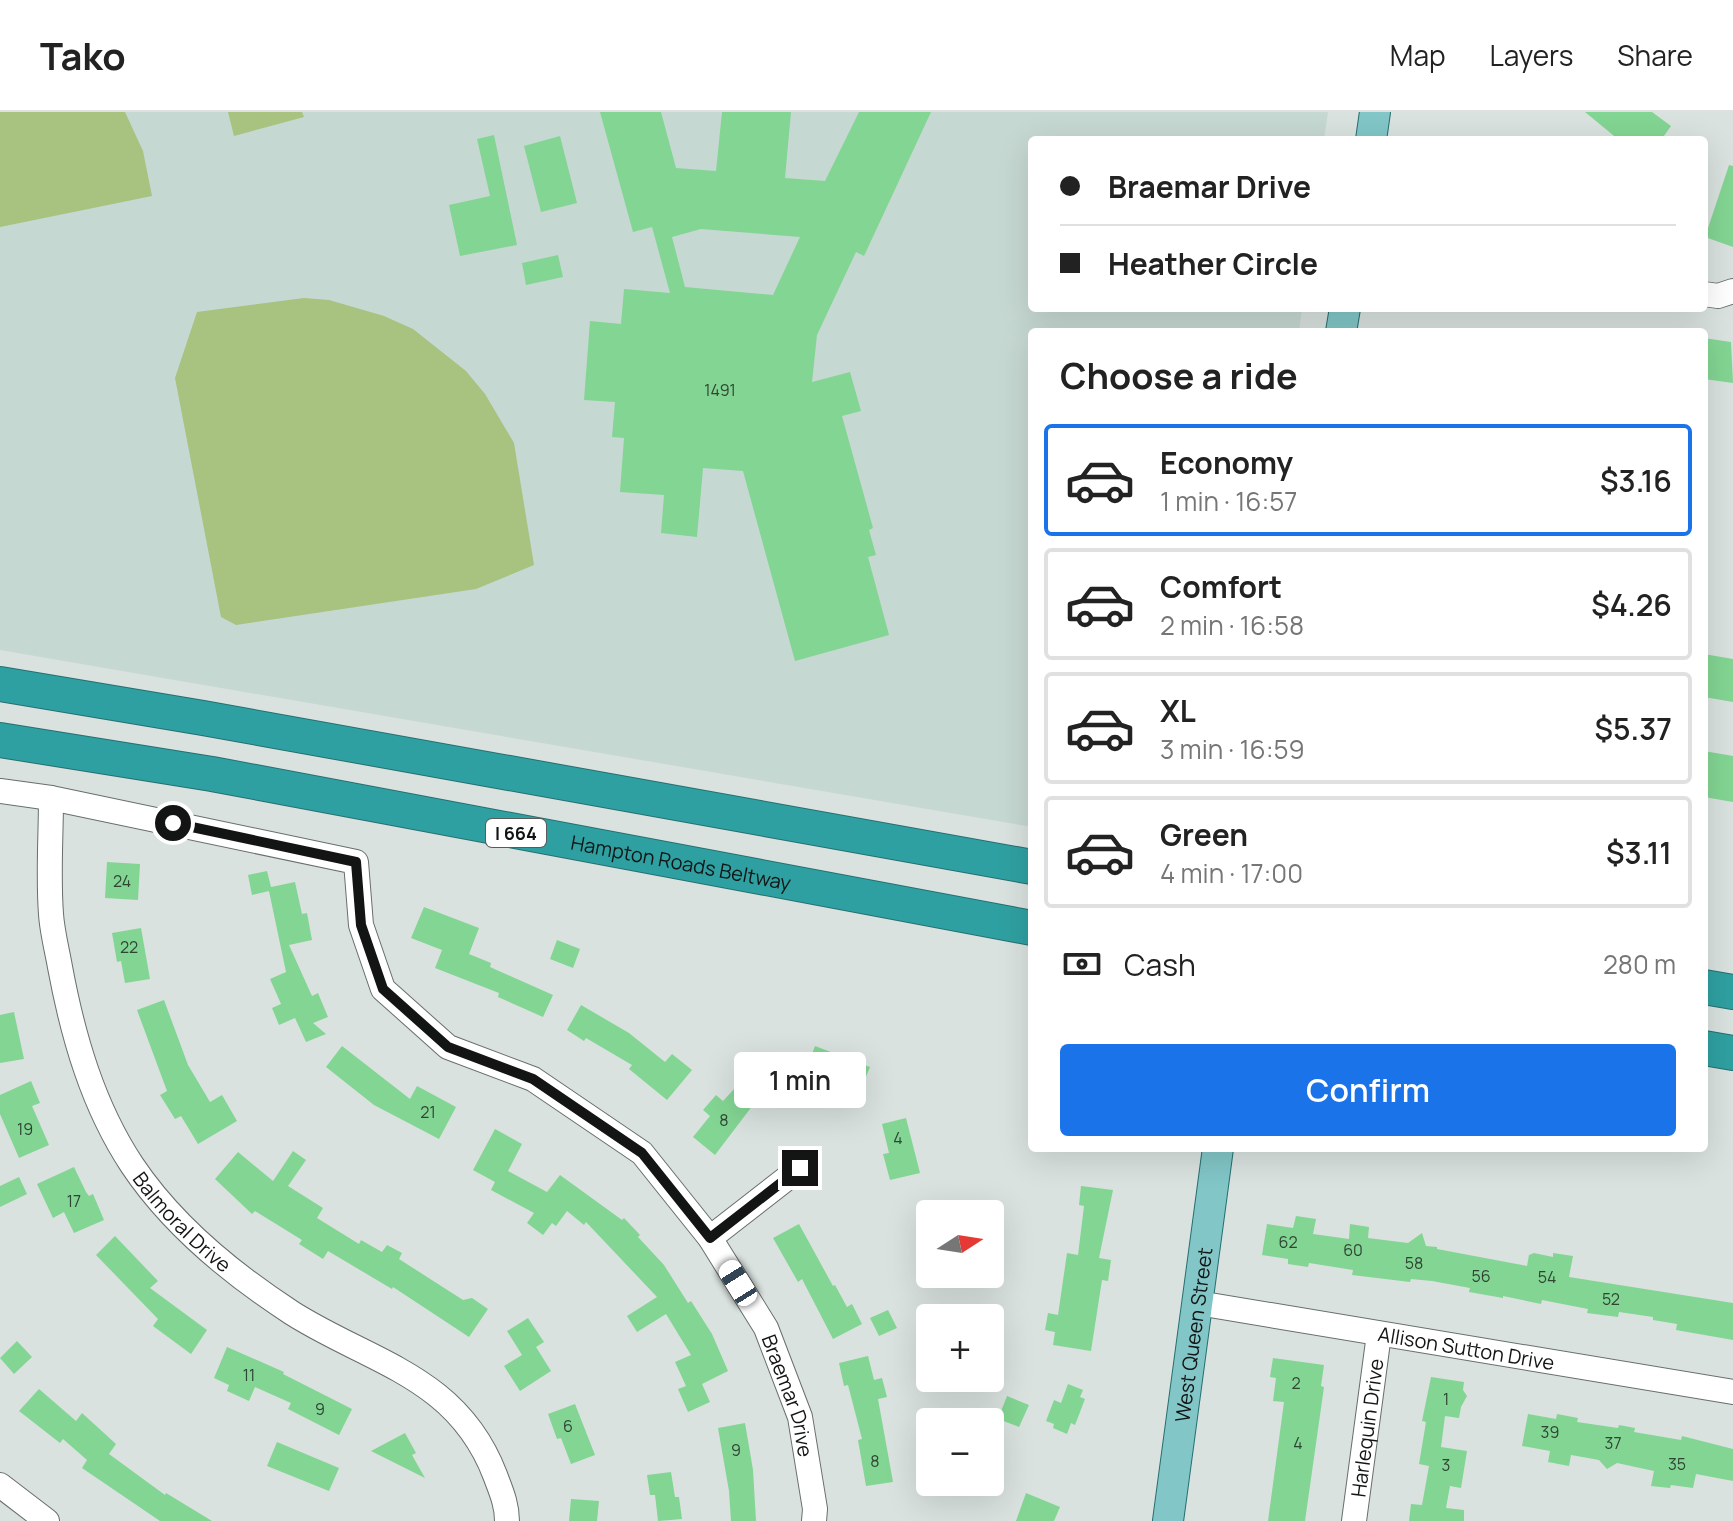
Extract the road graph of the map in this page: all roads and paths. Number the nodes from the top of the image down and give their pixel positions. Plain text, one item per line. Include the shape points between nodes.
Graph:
1 (1375, 112) edge
2 (1372, 136) edge
3 (1733, 291) edge
4 (1708, 295) edge
5 (0, 684) edge
6 (0, 740) edge
7 (0, 791) edge
8 (51, 798) junction
9 (1028, 866) edge
10 (1028, 927) edge
11 (1708, 988) edge
12 (1733, 992) edge
13 (1708, 1049) edge
14 (1733, 1053) edge
15 (1217, 1152) edge
16 (800, 1168) dead end
17 (710, 1238) junction
18 (1198, 1303) junction
19 (1379, 1334) junction
20 (1733, 1392) edge
21 (0, 1485) edge
22 (47, 1521) edge
23 (507, 1521) edge
24 (814, 1521) edge
25 (1168, 1521) edge
26 (1354, 1521) edge

1 - 2 main road
3 - 4 street
5 - 9 highway
6 - 10 highway, Hampton Roads Beltway / I 664 via 212,774
7 - 8 street, Braemar Drive
8 - 17 street, Braemar Drive via 356,862 361,925 383,989 448,1047 533,1079 642,1153
8 - 23 street, Balmoral Drive via 51,915 70,1022 100,1109 133,1166 167,1211 231,1270 294,1314 418,1379 450,1407 485,1448 507,1505
11 - 12 highway
13 - 14 highway
15 - 18 main road, West Queen Street
16 - 17 street
17 - 24 street, Braemar Drive via 766,1328 800,1417
18 - 19 street, Allison Sutton Drive
18 - 25 main road, West Queen Street
19 - 20 street, Allison Sutton Drive
19 - 26 street, Harlequin Drive
21 - 22 street

